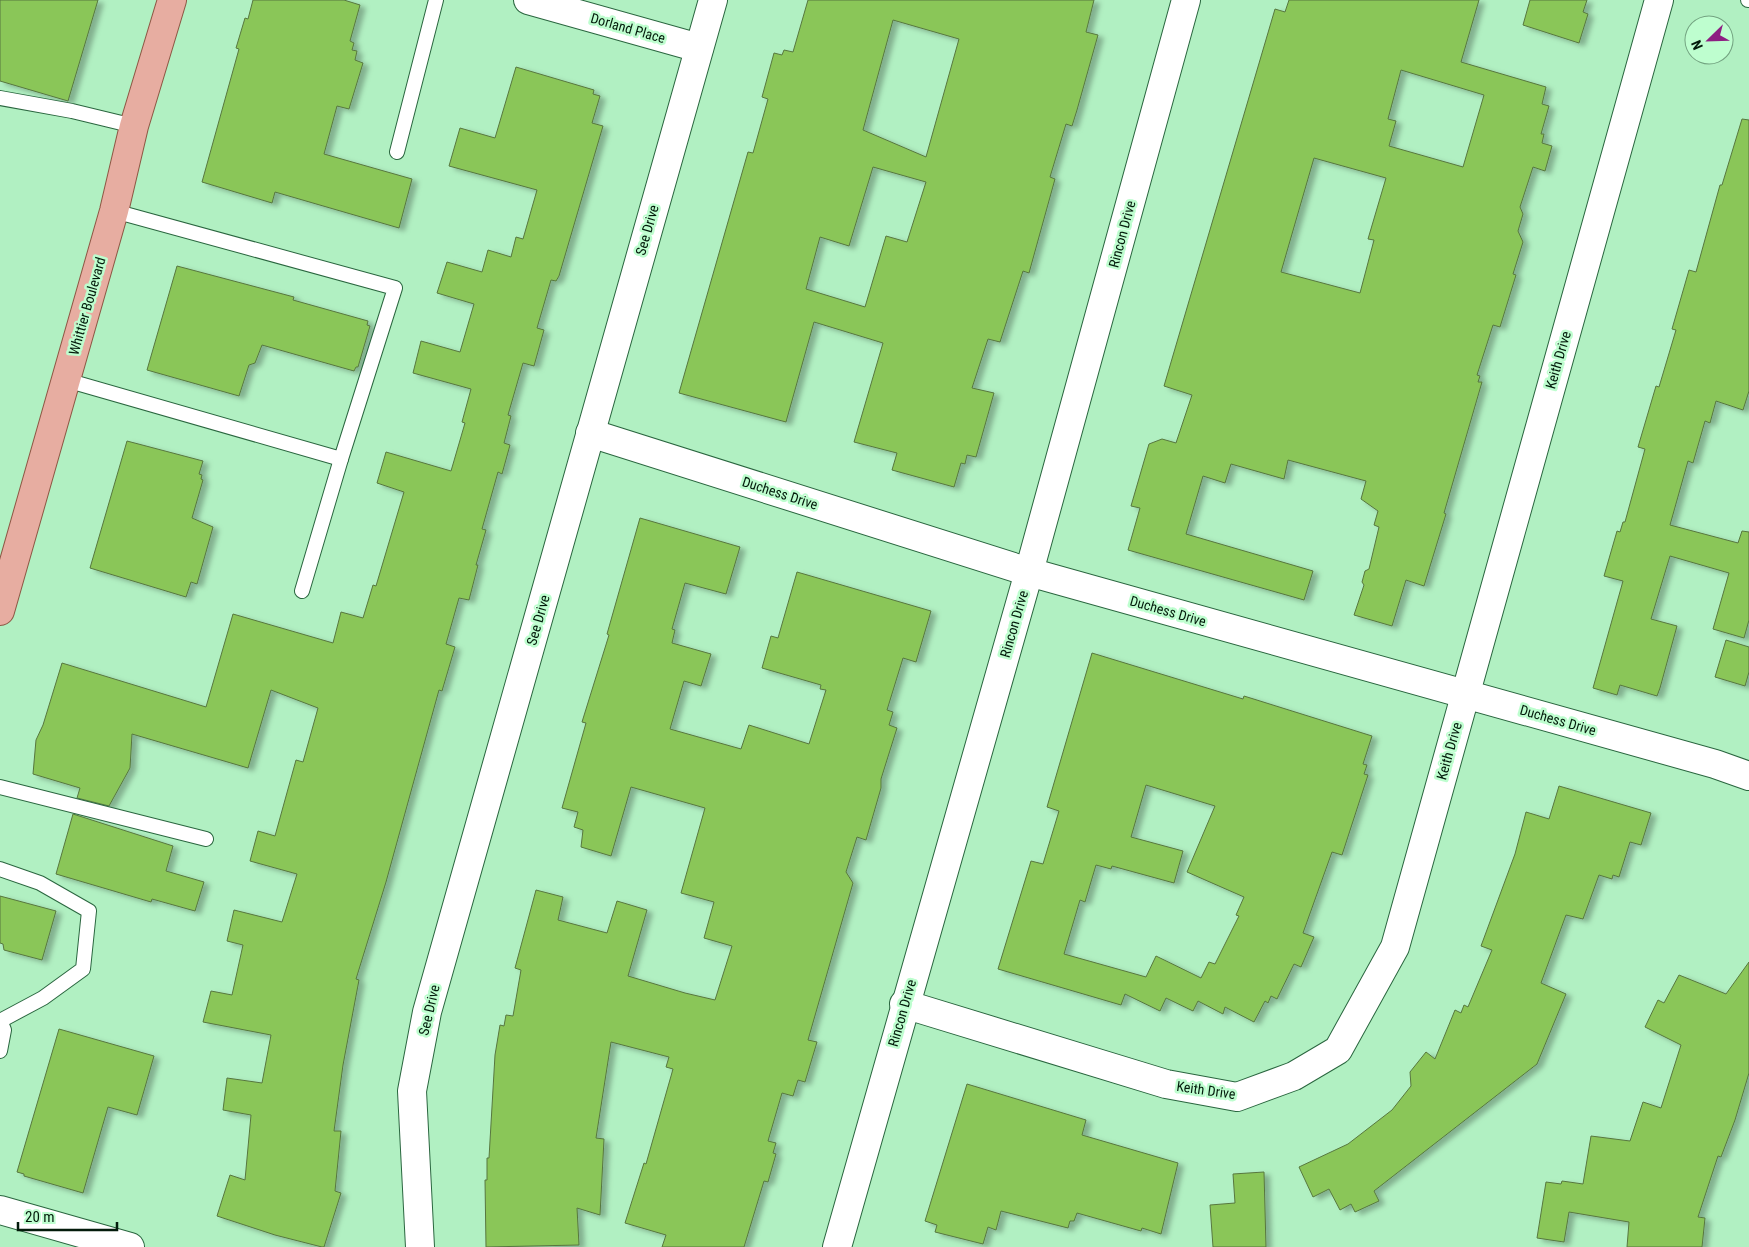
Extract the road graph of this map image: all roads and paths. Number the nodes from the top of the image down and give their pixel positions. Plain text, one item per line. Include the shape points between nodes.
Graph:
1 (172, 0) edge
2 (436, 0) edge
3 (528, 0) edge
4 (713, 0) edge
5 (1186, 0) edge
6 (1659, 0) edge
7 (698, 48) junction
8 (0, 98) edge
9 (134, 126) junction
10 (397, 152) dead end
11 (114, 211) junction
12 (66, 380) junction
13 (590, 433) junction
14 (341, 459) junction
15 (1029, 572) junction
16 (302, 591) dead end
17 (0, 611) edge
18 (1465, 694) junction
19 (1749, 776) edge
20 (0, 787) edge
21 (206, 839) dead end
22 (0, 869) edge
23 (904, 1004) junction
24 (0, 1021) edge
25 (0, 1051) edge
26 (0, 1210) edge
27 (130, 1247) edge
28 (420, 1247) edge
29 (836, 1247) edge

1 - 9 main road, Whittier Boulevard
2 - 10 lane
3 - 7 street, Dorland Place
4 - 7 street, See Drive
5 - 15 street, Rincon Drive
6 - 18 street, Keith Drive
7 - 13 street, See Drive
8 - 9 lane
9 - 11 main road, Whittier Boulevard
11 - 12 main road, Whittier Boulevard
11 - 14 lane via 394,288
12 - 14 lane
12 - 17 main road, Whittier Boulevard
13 - 15 street, Duchess Drive
13 - 28 street, See Drive via 427,1012 412,1092
14 - 16 lane
15 - 18 street, Duchess Drive
15 - 23 street, Rincon Drive
18 - 19 street, Duchess Drive
18 - 23 street, Keith Drive via 1395,947 1338,1050 1294,1076 1237,1097 1166,1084
20 - 21 lane
22 - 24 lane via 40,883 89,911 83,969 43,998
23 - 29 street, Rincon Drive
24 - 25 lane via 4,1030
26 - 27 street

